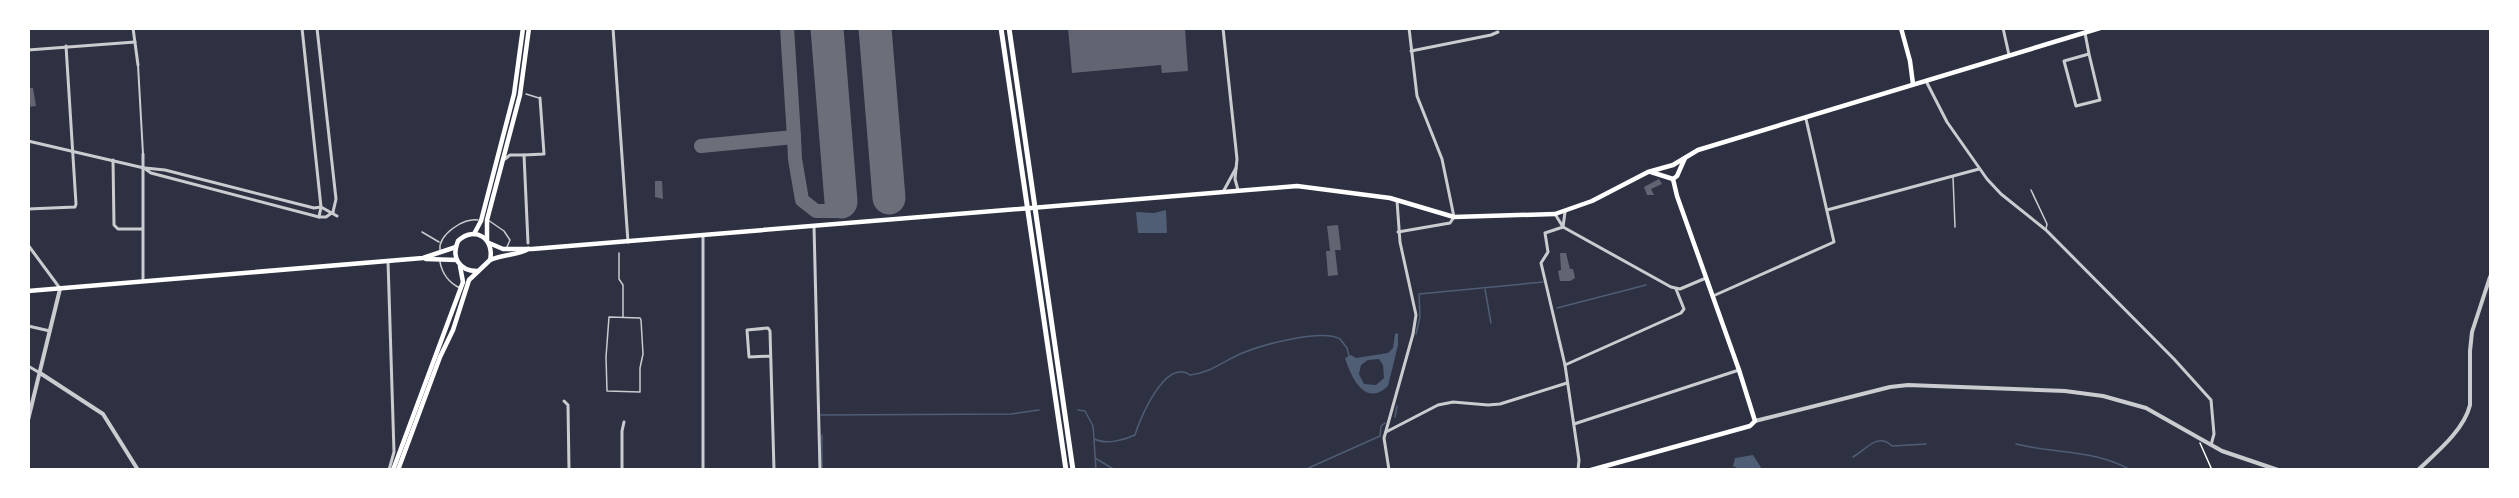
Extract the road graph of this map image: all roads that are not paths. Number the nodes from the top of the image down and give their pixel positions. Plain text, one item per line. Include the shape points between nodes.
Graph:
1 (134, 28) edge
2 (302, 28) edge
3 (317, 28) edge
4 (523, 28) edge
5 (529, 28) edge
6 (613, 28) edge
7 (1001, 28) edge
8 (1009, 28) edge
9 (1223, 28) edge
10 (1409, 28) edge
11 (1901, 28) edge
12 (2003, 28) edge
13 (2100, 28) edge
14 (1498, 32) dead end
15 (2085, 33) junction
16 (135, 42) junction
17 (66, 46) junction
18 (28, 50) edge
19 (1411, 51) junction
20 (2089, 54) junction
21 (2009, 57) junction
22 (138, 65) joint
23 (1926, 81) junction
24 (1913, 84) junction
25 (526, 94) dead end
26 (540, 98) joint
27 (1806, 119) junction
28 (28, 141) edge
29 (73, 151) junction
30 (143, 154) joint
31 (524, 155) junction
32 (1684, 158) junction
33 (112, 160) junction
34 (503, 160) junction
35 (1673, 165) junction
36 (1236, 166) junction
37 (144, 168) junction
38 (1666, 168) junction
39 (1979, 169) junction
40 (1648, 171) junction
41 (1679, 171) junction
42 (1953, 176) junction
43 (1667, 177) junction
44 (1235, 179) junction
45 (1673, 179) junction
46 (2031, 190) dead end
47 (1238, 191) junction
48 (1226, 192) junction
49 (1397, 201) junction
50 (321, 207) junction
51 (28, 209) edge
52 (1827, 210) junction
53 (333, 212) junction
54 (1565, 212) junction
55 (1555, 214) junction
56 (337, 216) dead end
57 (319, 217) junction
58 (1454, 217) junction
59 (484, 220) junction
60 (814, 226) junction
61 (1563, 227) junction
62 (1955, 227) dead end
63 (143, 229) junction
64 (2046, 230) junction
65 (422, 232) dead end
66 (1398, 232) junction
67 (474, 234) junction
68 (703, 236) junction
69 (488, 241) junction
70 (440, 242) junction
71 (628, 242) junction
72 (528, 243) dead end
73 (28, 245) edge
74 (456, 247) junction
75 (506, 249) junction
76 (528, 249) junction
77 (443, 253) junction
78 (619, 253) dead end
79 (423, 258) junction
80 (440, 260) junction
81 (457, 260) junction
82 (490, 260) junction
83 (388, 261) junction
84 (460, 266) junction
85 (477, 271) junction
86 (2490, 277) edge
87 (1706, 278) junction
88 (143, 281) junction
89 (460, 288) junction
90 (60, 289) junction
91 (1676, 289) junction
92 (28, 291) edge
93 (1713, 297) junction
94 (623, 317) junction
95 (28, 326) edge
96 (51, 332) junction
97 (770, 356) junction
98 (1565, 365) junction
99 (28, 366) edge
100 (1739, 370) junction
101 (40, 373) junction
102 (1567, 383) junction
103 (564, 401) dead end
104 (28, 420) edge
105 (1755, 421) junction
106 (624, 422) dead end
107 (1574, 424) junction
108 (1386, 432) junction
109 (2211, 445) junction
110 (137, 469) edge
111 (391, 470) edge
112 (398, 470) edge
113 (569, 470) edge
114 (622, 470) edge
115 (704, 470) edge
116 (774, 470) edge
117 (820, 470) edge
118 (1066, 470) edge
119 (1073, 470) edge
120 (1389, 470) edge
121 (1579, 470) edge
122 (1588, 470) edge
123 (2278, 470) edge
124 (2418, 470) edge

1 - 16 street
2 - 50 street
3 - 53 street via 336,199
4 - 59 main road via 513,94
5 - 34 main road via 520,96
6 - 71 street
7 - 118 highway
8 - 119 highway
9 - 36 street
10 - 19 street
11 - 24 main road
12 - 21 street
13 - 15 main road
14 - 19 street
15 - 20 street
15 - 21 main road
16 - 17 street
16 - 22 street
17 - 18 street
17 - 29 street
19 - 58 street via 1417,96 1442,159
20 - 20 street via 2064,61 2076,106 2100,100
21 - 23 main road
22 - 30 street
23 - 24 main road
23 - 39 street via 1947,122
24 - 27 main road
25 - 26 lane
26 - 31 street via 544,154
27 - 32 main road via 1698,150
27 - 52 street
28 - 29 street
29 - 33 street
29 - 51 street via 75,207
30 - 37 street
31 - 34 street via 510,155
31 - 72 street
32 - 35 main road
32 - 41 main road
33 - 37 street
33 - 63 street via 114,225 118,229
34 - 59 main road
35 - 38 main road
35 - 41 main road
36 - 44 street
36 - 48 street
37 - 50 street
37 - 57 street
37 - 63 street
38 - 40 main road
38 - 43 main road
39 - 42 street
39 - 64 street via 2001,194
40 - 43 main road
40 - 54 main road
41 - 45 main road
42 - 52 street
42 - 62 lane
43 - 45 main road
44 - 47 street
44 - 48 street
45 - 87 main road
46 - 64 lane via 2047,224
47 - 48 main road
47 - 49 main road via 1312,187
48 - 60 main road
49 - 58 main road
49 - 66 street
50 - 53 street
50 - 57 street
52 - 93 street via 1834,242
53 - 56 street
53 - 57 street
54 - 55 main road
54 - 61 street
55 - 58 main road
55 - 61 street
58 - 66 street via 1450,223
59 - 67 main road
59 - 69 main road
59 - 70 lane via 472,219 457,226
59 - 75 lane via 500,227 507,236 510,240
60 - 68 main road
60 - 117 street
61 - 91 street
61 - 98 street via 1545,233 1548,252 1541,263
63 - 88 street
64 - 109 street via 2211,400
65 - 70 lane
66 - 108 street via 1416,315
67 - 69 main road
67 - 74 main road via 463,237
68 - 71 main road
68 - 115 street
69 - 75 main road
69 - 82 main road
70 - 77 lane
71 - 76 main road
73 - 90 street
74 - 77 main road
74 - 81 main road
75 - 76 main road
76 - 82 main road
77 - 79 main road
78 - 94 lane
79 - 80 main road
79 - 83 main road
80 - 81 main road
80 - 89 lane via 446,277
81 - 84 main road
82 - 85 main road
83 - 88 main road
83 - 111 street via 394,452
84 - 85 main road
84 - 89 main road
85 - 112 main road via 469,280
86 - 124 street via 2472,332 2468,413
87 - 91 street
87 - 93 main road
88 - 90 main road
89 - 111 main road
90 - 92 main road
90 - 96 street
91 - 98 street via 1682,313
93 - 100 main road
94 - 94 lane via 641,320 640,392 607,391 608,319
95 - 96 street
96 - 101 street
97 - 97 street via 768,328 747,330 749,357
97 - 116 street
98 - 102 street
99 - 101 street
100 - 105 main road
100 - 107 street
101 - 104 street
101 - 110 street via 103,414
102 - 107 street
102 - 108 street via 1500,404 1438,405
103 - 113 street via 568,405
105 - 109 street via 1908,385 2065,390 2146,408
105 - 122 main road via 1750,426
106 - 114 street
107 - 121 street
108 - 120 street
109 - 123 street via 2237,458
121 - 122 street

